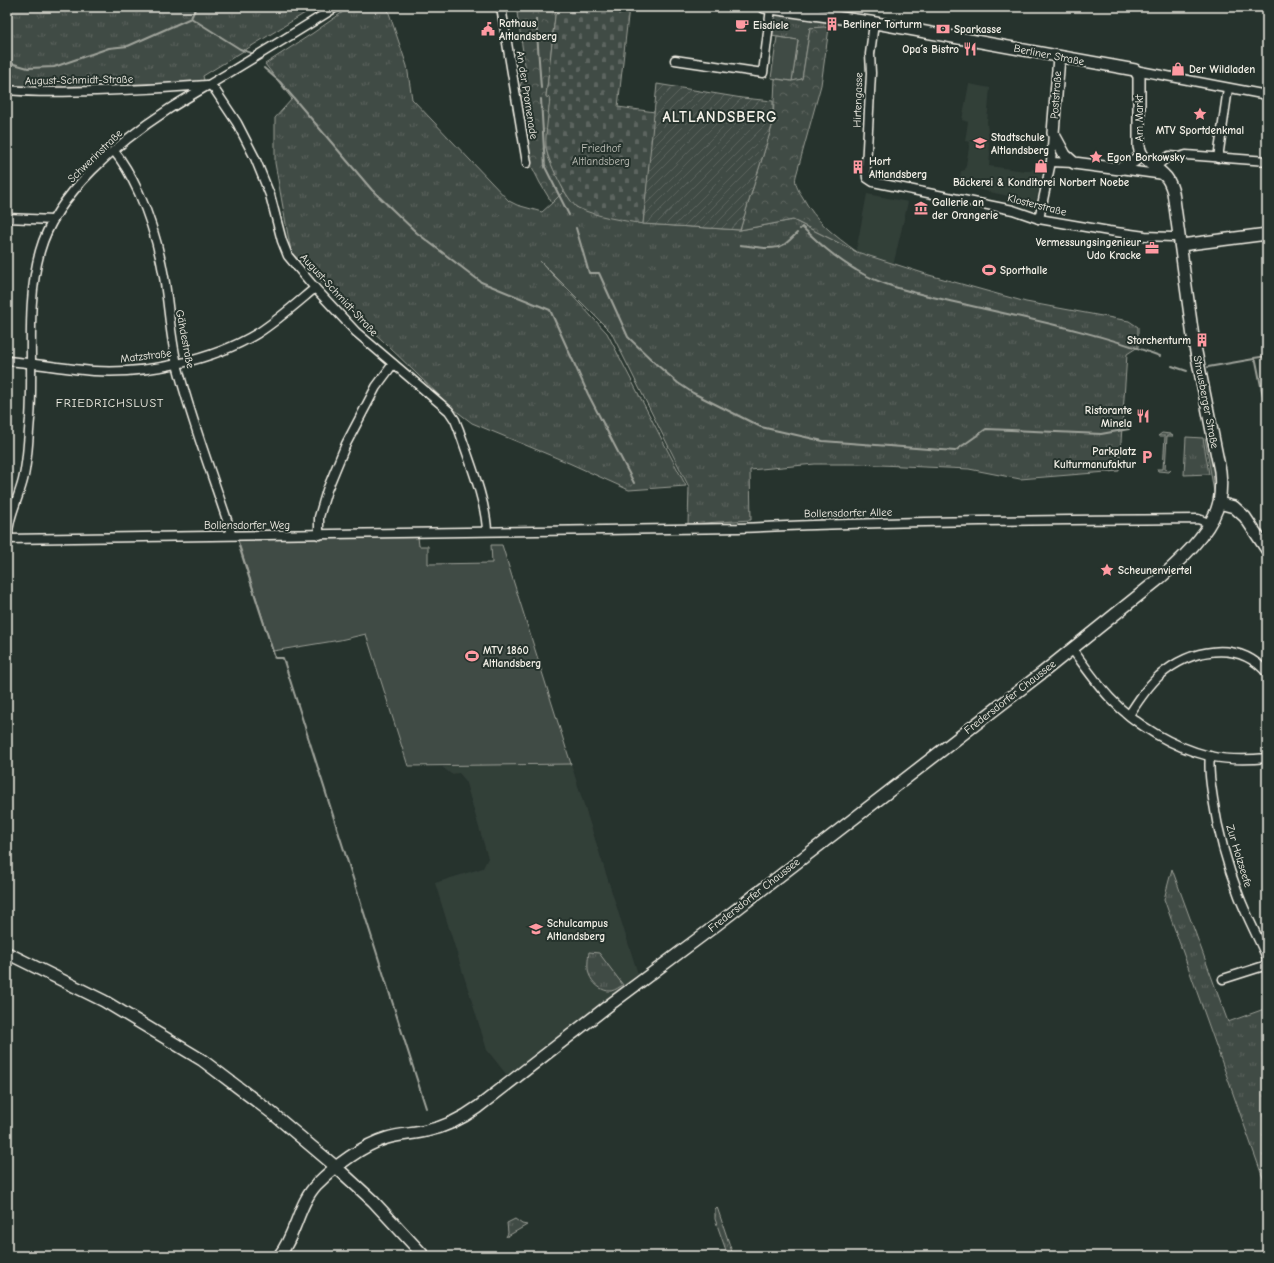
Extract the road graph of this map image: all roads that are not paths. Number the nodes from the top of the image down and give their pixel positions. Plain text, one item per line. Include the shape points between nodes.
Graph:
1 (336, 7) edge
2 (501, 7) edge
3 (767, 8) edge
4 (874, 23) junction
5 (1059, 57) junction
6 (675, 60) dead end
7 (1134, 70) junction
8 (210, 85) junction
9 (1228, 88) junction
10 (7, 90) edge
11 (1267, 95) edge
12 (1053, 133) junction
13 (114, 151) junction
14 (1141, 155) junction
15 (1218, 158) junction
16 (1267, 161) edge
17 (1051, 162) junction
18 (527, 163) dead end
19 (1074, 163) junction
20 (1155, 167) junction
21 (1120, 169) junction
22 (1164, 175) junction
23 (867, 178) joint
24 (7, 218) edge
25 (1039, 219) junction
26 (53, 220) junction
27 (1267, 234) edge
28 (1180, 241) junction
29 (315, 288) junction
30 (7, 361) edge
31 (30, 362) junction
32 (177, 364) junction
33 (393, 364) junction
34 (1219, 503) junction
35 (1209, 523) junction
36 (487, 531) junction
37 (231, 535) junction
38 (319, 535) junction
39 (7, 540) edge
40 (1267, 550) edge
41 (1072, 649) junction
42 (1267, 673) edge
43 (1129, 715) junction
44 (1210, 756) junction
45 (1267, 758) edge
46 (7, 953) edge
47 (1267, 958) edge
48 (1267, 965) edge
49 (1223, 979) dead end
50 (336, 1167) junction
51 (279, 1256) edge
52 (424, 1256) edge

1 - 8 street, Schwerinstraße
2 - 18 street, An der Promenade
3 - 4 main road, Berliner Straße
3 - 6 street via 763,73
4 - 5 main road, Berliner Straße
4 - 23 street, Hirtengasse via 870,54
5 - 7 main road, Berliner Straße
5 - 12 main road, Poststraße
7 - 9 street, Berliner Straße
7 - 14 main road, Am Markt via 1139,76
8 - 10 street, August-Schmidt-Straße via 84,91
8 - 13 street, Schwerinstraße via 168,110
8 - 29 street, August-Schmidt-Straße via 237,123 255,158 270,195 285,251
9 - 11 street, Berliner Straße
9 - 15 street
12 - 17 street, Poststraße
12 - 19 main road, Poststraße via 1065,155
13 - 26 street, Schwerinstraße via 83,181
13 - 32 street, Gähdestraße via 123,161 132,179 154,233 164,277
14 - 20 main road, Am Markt
14 - 21 main road
15 - 16 street
15 - 20 street via 1169,156
17 - 19 street
17 - 25 street, Poststraße
19 - 21 main road
20 - 22 main road, Strausberger Straße
21 - 22 street
22 - 28 main road, Strausberger Straße via 1170,182 1173,192
23 - 25 street, Klosterstraße via 880,184 1019,211
24 - 26 street
25 - 28 street, Klosterstraße
26 - 31 street, Schwerinstraße via 40,250 34,279
27 - 28 main road
28 - 34 main road, Strausberger Straße via 1196,352 1220,471
29 - 32 street, Matzstraße via 256,334 220,351
29 - 33 street, August-Schmidt-Straße via 356,332
30 - 31 street, Matzstraße
31 - 32 street, Matzstraße via 79,370 115,372
31 - 39 street, Schwerinstraße via 30,411 24,478
32 - 37 street, Gähdestraße
33 - 36 street, August-Schmidt-Straße via 455,420 482,504
33 - 38 street via 376,387 346,444 321,510
34 - 35 main road, Fredersdorfer Chaussee
34 - 40 main road via 1234,507 1245,517
35 - 36 street, Bollensdorfer Allee via 1198,519 1040,520
35 - 41 main road, Fredersdorfer Chaussee via 1177,564
36 - 38 street, Bollensdorfer Weg
37 - 38 street, Bollensdorfer Weg
37 - 39 street, Bollensdorfer Weg
41 - 43 street via 1109,697
41 - 50 main road, Fredersdorfer Chaussee via 474,1110 442,1127 372,1143
42 - 43 street via 1254,660 1239,653 1222,651 1199,654 1176,664 1158,677
43 - 44 street via 1174,743
44 - 45 street
44 - 47 street, Zur Holzseefe via 1211,785 1223,849 1240,897
46 - 50 main road via 104,1001 202,1060 272,1113
48 - 49 street
50 - 51 main road, Fredersdorfer Chaussee via 315,1187
50 - 52 main road via 373,1201

